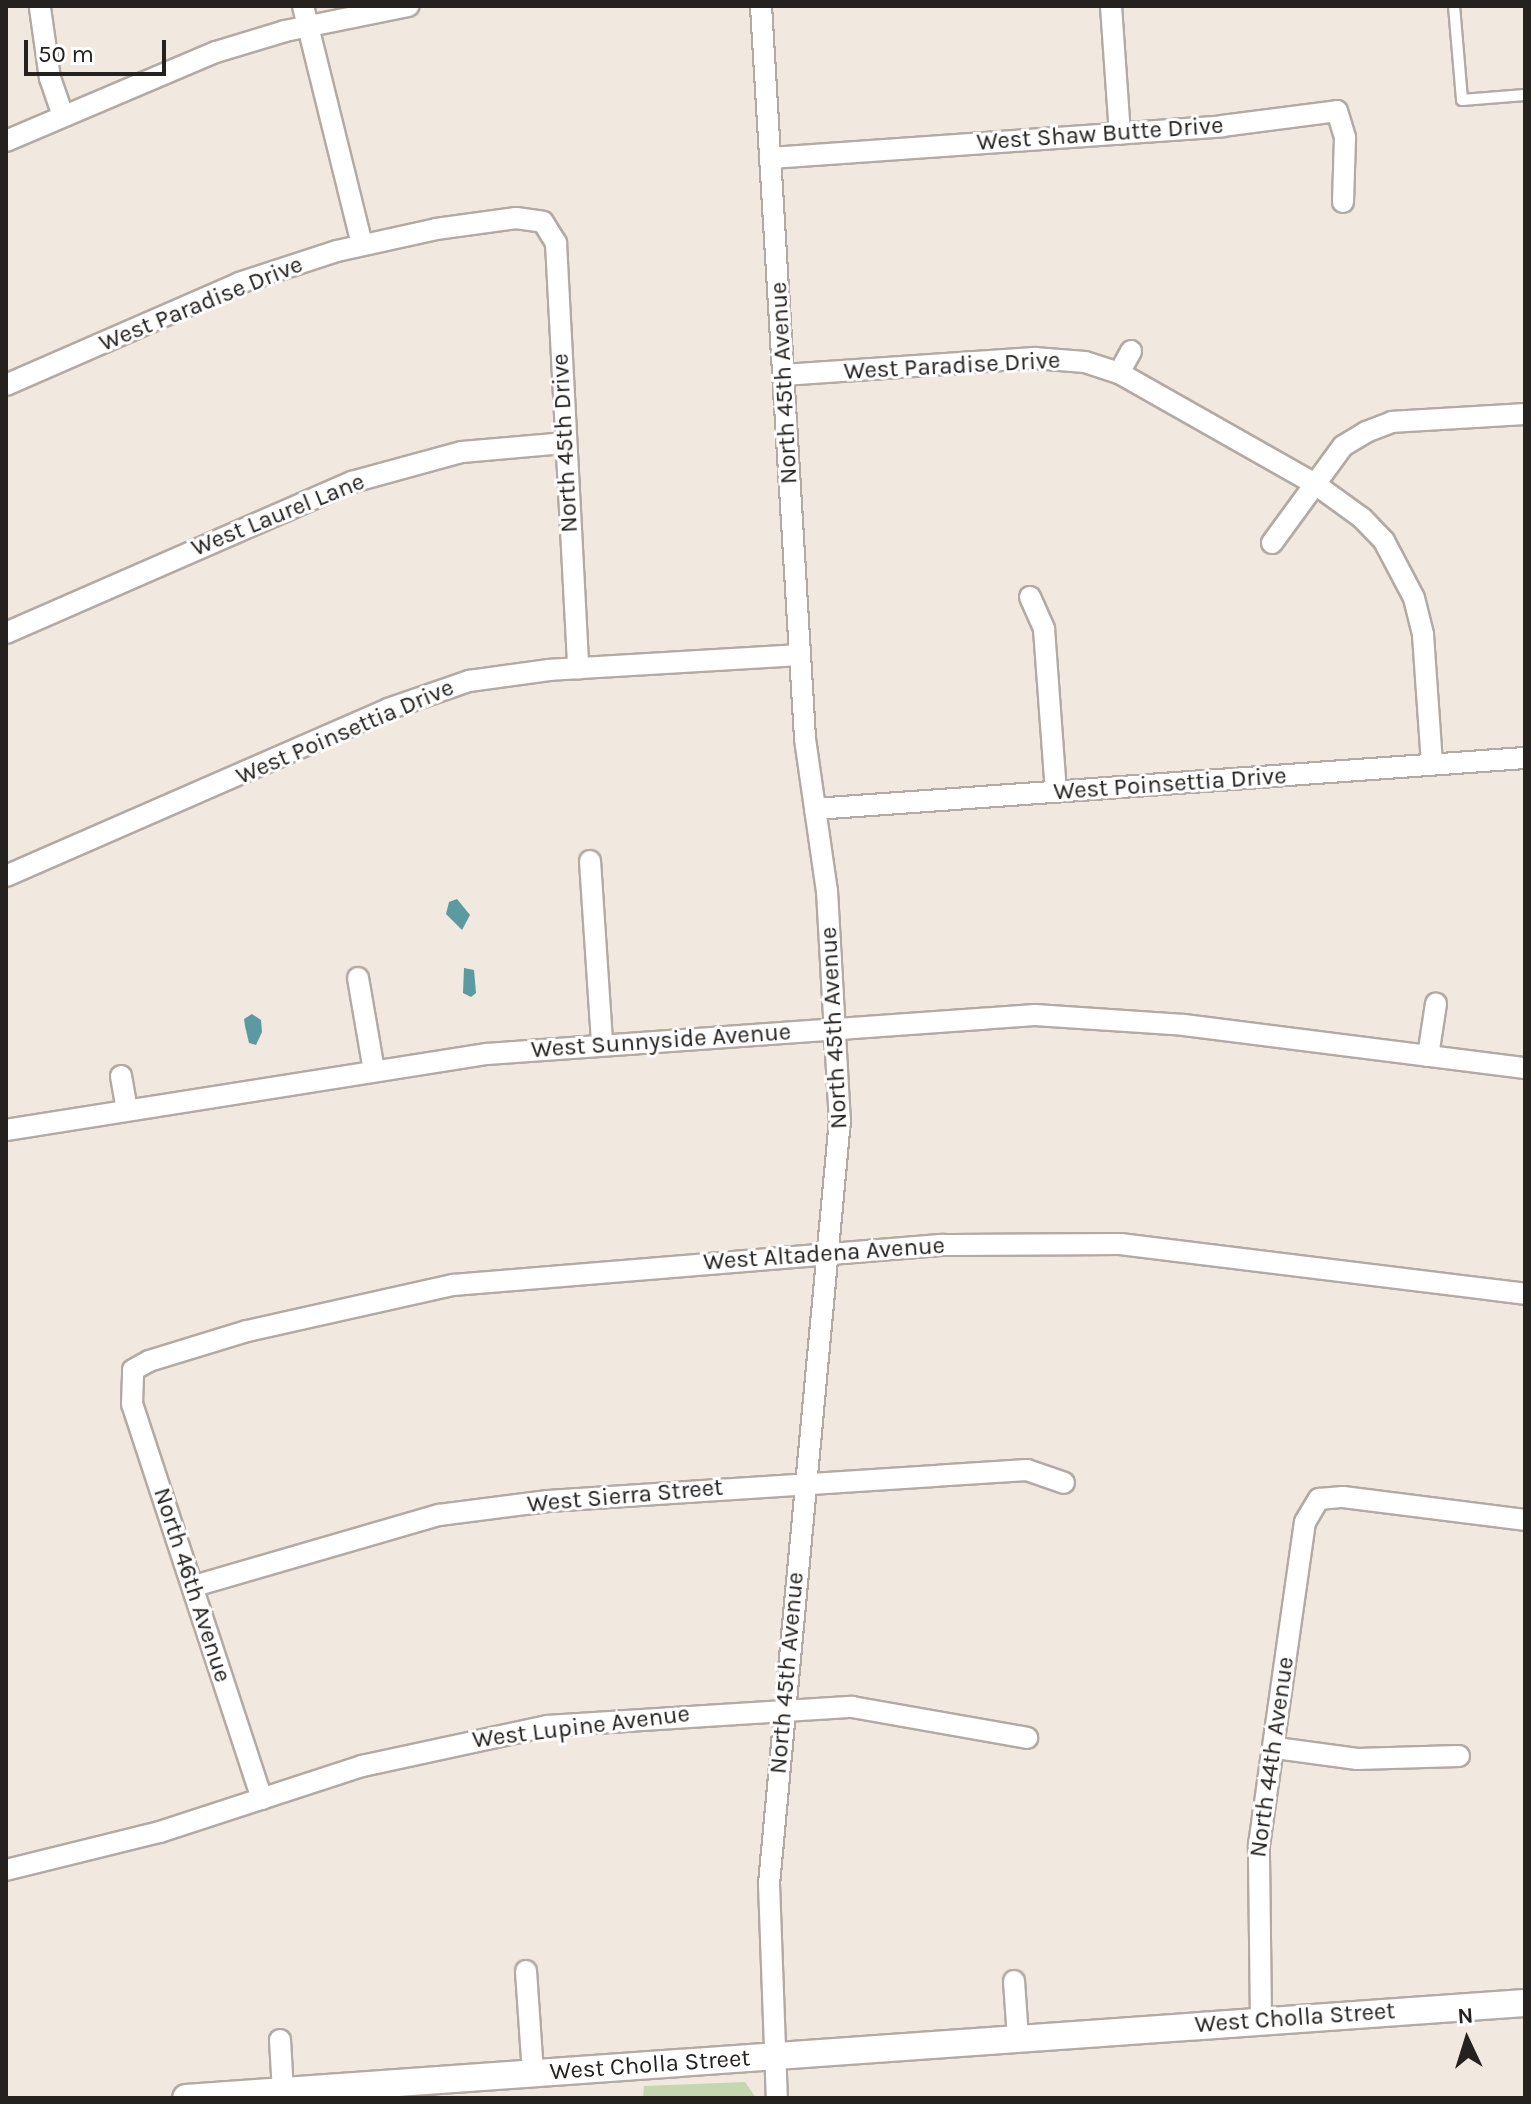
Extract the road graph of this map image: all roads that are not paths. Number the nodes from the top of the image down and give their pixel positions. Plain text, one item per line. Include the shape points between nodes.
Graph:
1 (408, 6) edge
2 (761, 6) edge
3 (1111, 6) edge
4 (1454, 6) edge
5 (40, 8) dead end
6 (305, 16) edge
7 (1525, 95) edge
8 (63, 115) junction
9 (1120, 134) junction
10 (6, 141) edge
11 (770, 158) junction
12 (1343, 202) dead end
13 (543, 222) joint
14 (362, 244) junction
15 (1131, 351) dead end
16 (1119, 373) junction
17 (783, 375) junction
18 (6, 385) edge
19 (1525, 414) edge
20 (564, 443) junction
21 (1315, 484) junction
22 (1272, 543) dead end
23 (1030, 597) dead end
24 (6, 633) edge
25 (799, 655) junction
26 (578, 668) junction
27 (1525, 758) edge
28 (1432, 764) junction
29 (1056, 792) junction
30 (815, 809) junction
31 (590, 861) dead end
32 (6, 876) edge
33 (358, 978) dead end
34 (1436, 1004) dead end
35 (838, 1029) junction
36 (602, 1044) junction
37 (1428, 1056) junction
38 (1525, 1068) edge
39 (374, 1071) junction
40 (121, 1076) dead end
41 (127, 1110) junction
42 (6, 1130) edge
43 (830, 1254) junction
44 (1525, 1294) edge
45 (133, 1370) joint
46 (805, 1482) junction
47 (1064, 1483) dead end
48 (1525, 1520) edge
49 (194, 1586) junction
50 (783, 1709) junction
51 (1027, 1738) dead end
52 (1276, 1748) junction
53 (1459, 1756) dead end
54 (262, 1799) junction
55 (6, 1870) edge
56 (526, 1971) dead end
57 (1014, 1981) dead end
58 (1525, 2003) edge
59 (1261, 2020) junction
60 (1018, 2038) junction
61 (280, 2040) dead end
62 (774, 2057) junction
63 (533, 2074) junction
64 (283, 2092) junction
65 (186, 2098) edge
66 (777, 2098) edge

1 - 6 street
2 - 11 street, North 45th Avenue
3 - 9 street
4 - 7 lane via 1462,100
5 - 8 street via 50,78
6 - 8 street
6 - 14 street
8 - 10 street
9 - 11 street, West Shaw Butte Drive
9 - 12 street, West Shaw Butte Drive via 1337,111 1345,138
11 - 17 street, North 45th Avenue
13 - 14 street, West Paradise Drive via 516,218
13 - 20 street, North 45th Drive via 556,243
14 - 18 street, West Paradise Drive via 239,283
15 - 16 street
16 - 17 street, West Paradise Drive via 1085,362 1034,358
16 - 21 street, West Paradise Drive
17 - 25 street, North 45th Avenue
19 - 21 street via 1392,422 1343,446
20 - 24 street, West Laurel Lane via 462,452 352,482
20 - 26 street, North 45th Drive
21 - 22 street
21 - 28 street via 1384,541 1414,598 1423,635
23 - 29 street via 1044,629
25 - 26 street, West Poinsettia Drive
25 - 30 street, North 45th Avenue
26 - 32 street, West Poinsettia Drive via 485,678 431,692
27 - 28 street, West Poinsettia Drive
28 - 29 street, West Poinsettia Drive
29 - 30 street, West Poinsettia Drive
30 - 35 street, North 45th Avenue
31 - 36 street
33 - 39 street
34 - 37 street
35 - 36 street, West Sunnyside Avenue
35 - 37 street, West Sunnyside Avenue via 1035,1015 1184,1025
35 - 43 street, North 45th Avenue via 840,1120
36 - 39 street, West Sunnyside Avenue
37 - 38 street, West Sunnyside Avenue
39 - 41 street, West Sunnyside Avenue
40 - 41 street
41 - 42 street, West Sunnyside Avenue
43 - 44 street, West Altadena Avenue via 943,1245 1120,1244
43 - 45 street, West Altadena Avenue via 453,1285 247,1331
43 - 46 street, North 45th Avenue
45 - 49 street, North 46th Avenue via 132,1404
46 - 47 street, West Sierra Street via 1027,1470
46 - 49 street, West Sierra Street via 548,1501 439,1515
46 - 50 street, North 45th Avenue
48 - 52 street, North 44th Avenue via 1343,1497 1319,1499 1305,1522
49 - 54 street, North 46th Avenue
50 - 51 street, West Lupine Avenue via 852,1707
50 - 54 street, West Lupine Avenue via 547,1726 471,1739 362,1766
50 - 62 street, North 45th Avenue via 769,1884
52 - 53 street via 1357,1759
52 - 59 street, North 44th Avenue via 1258,1858
54 - 55 street, West Lupine Avenue via 87,1853
56 - 63 street
57 - 60 street
58 - 59 street, West Cholla Street
59 - 60 street, West Cholla Street
60 - 62 street, West Cholla Street
61 - 64 street
62 - 63 street, West Cholla Street
62 - 66 street, North 45th Avenue
63 - 64 street, West Cholla Street
64 - 65 street, West Cholla Street

